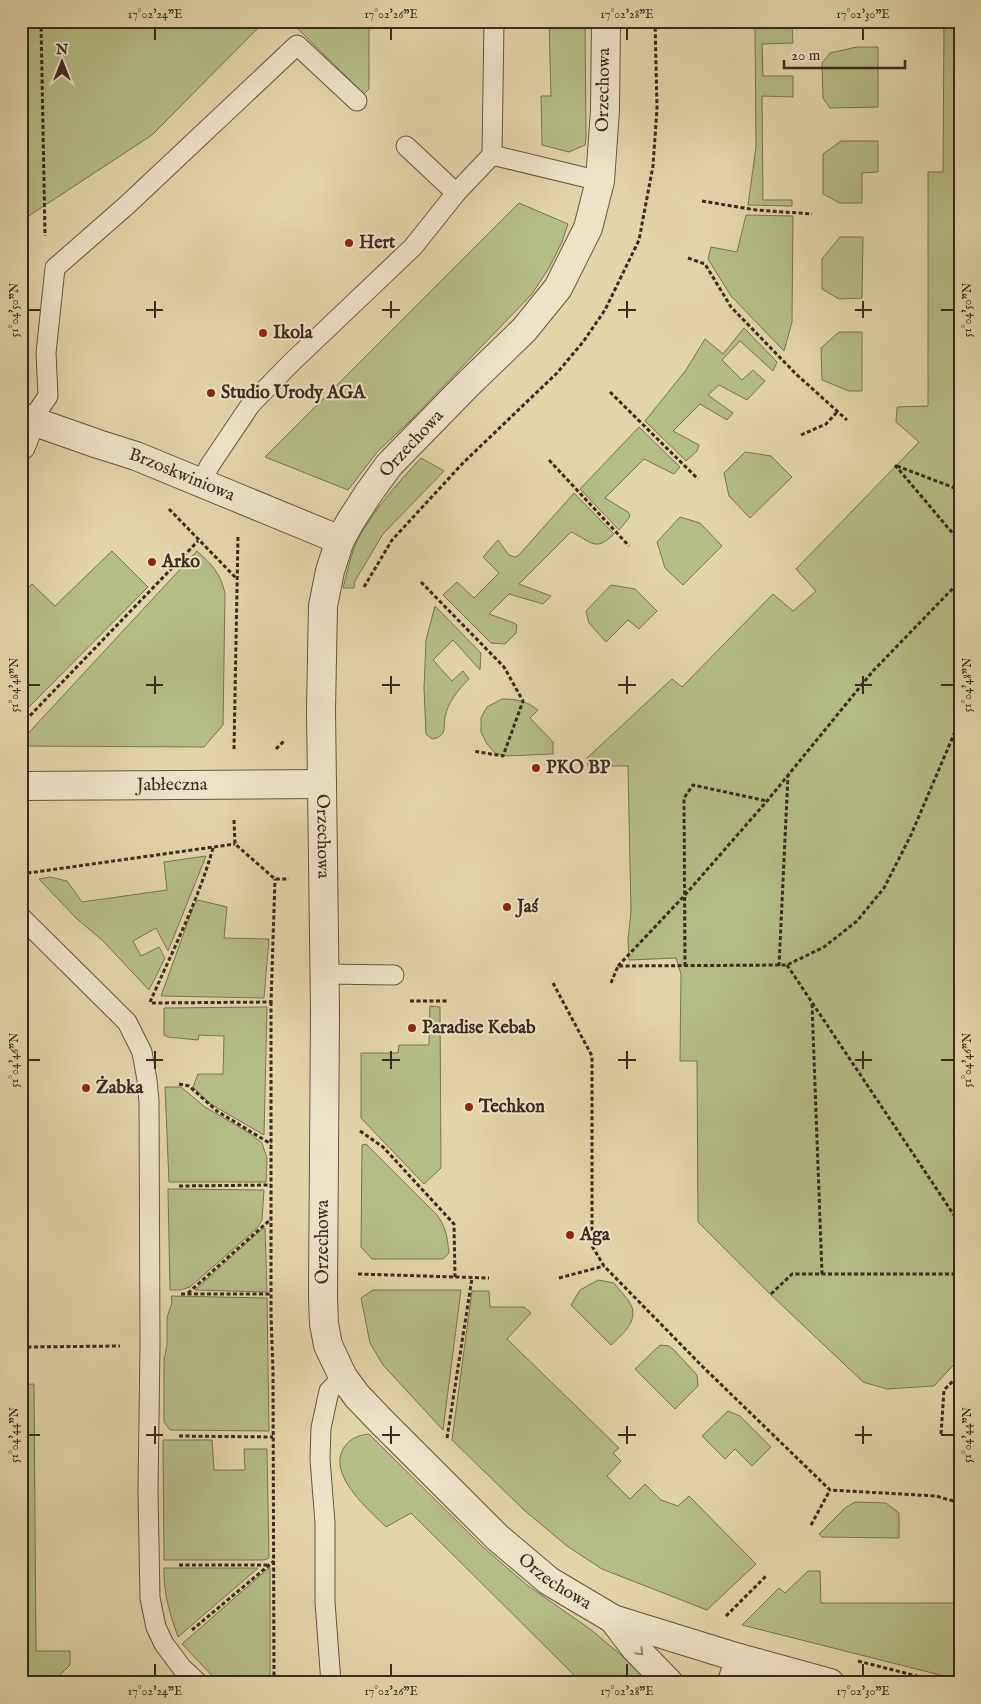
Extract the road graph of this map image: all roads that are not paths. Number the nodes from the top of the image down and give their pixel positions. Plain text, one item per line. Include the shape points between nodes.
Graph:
1 (494, 21) edge
2 (606, 21) edge
3 (357, 101) dead end
4 (406, 146) dead end
5 (492, 156) junction
6 (600, 181) junction
7 (456, 193) junction
8 (26, 419) edge
9 (21, 446) edge
10 (201, 482) junction
11 (340, 540) junction
12 (322, 784) junction
13 (21, 786) edge
14 (21, 916) edge
15 (325, 974) junction
16 (394, 975) dead end
17 (343, 1377) junction
18 (613, 1619) junction
19 (736, 1671) edge
20 (198, 1683) edge
21 (331, 1683) edge
22 (670, 1683) edge
23 (830, 1683) edge

1 - 5 lane
2 - 6 street, Orzechowa
3 - 8 lane via 297,46 128,205 55,268 46,353 48,396
4 - 7 lane
5 - 6 lane
5 - 7 lane
6 - 11 street, Orzechowa via 588,228 558,288 524,330 390,465
7 - 10 lane via 413,247 251,404
8 - 9 street
8 - 10 street, Brzoskwiniowa
10 - 11 street, Brzoskwiniowa
11 - 12 street, Orzechowa via 323,606
12 - 13 street, Jabłeczna
12 - 15 street, Orzechowa
14 - 20 lane via 127,1022 142,1052 148,1080 150,1598 156,1627 182,1668
15 - 16 lane
15 - 17 street, Orzechowa via 324,1324 328,1345
17 - 18 street, Orzechowa via 380,1421 498,1538 549,1581
17 - 21 lane via 329,1391 320,1459
18 - 19 street, Orzechowa
18 -> 22 street, Orzechowa via 635,1648
19 - 23 street, Orzechowa

